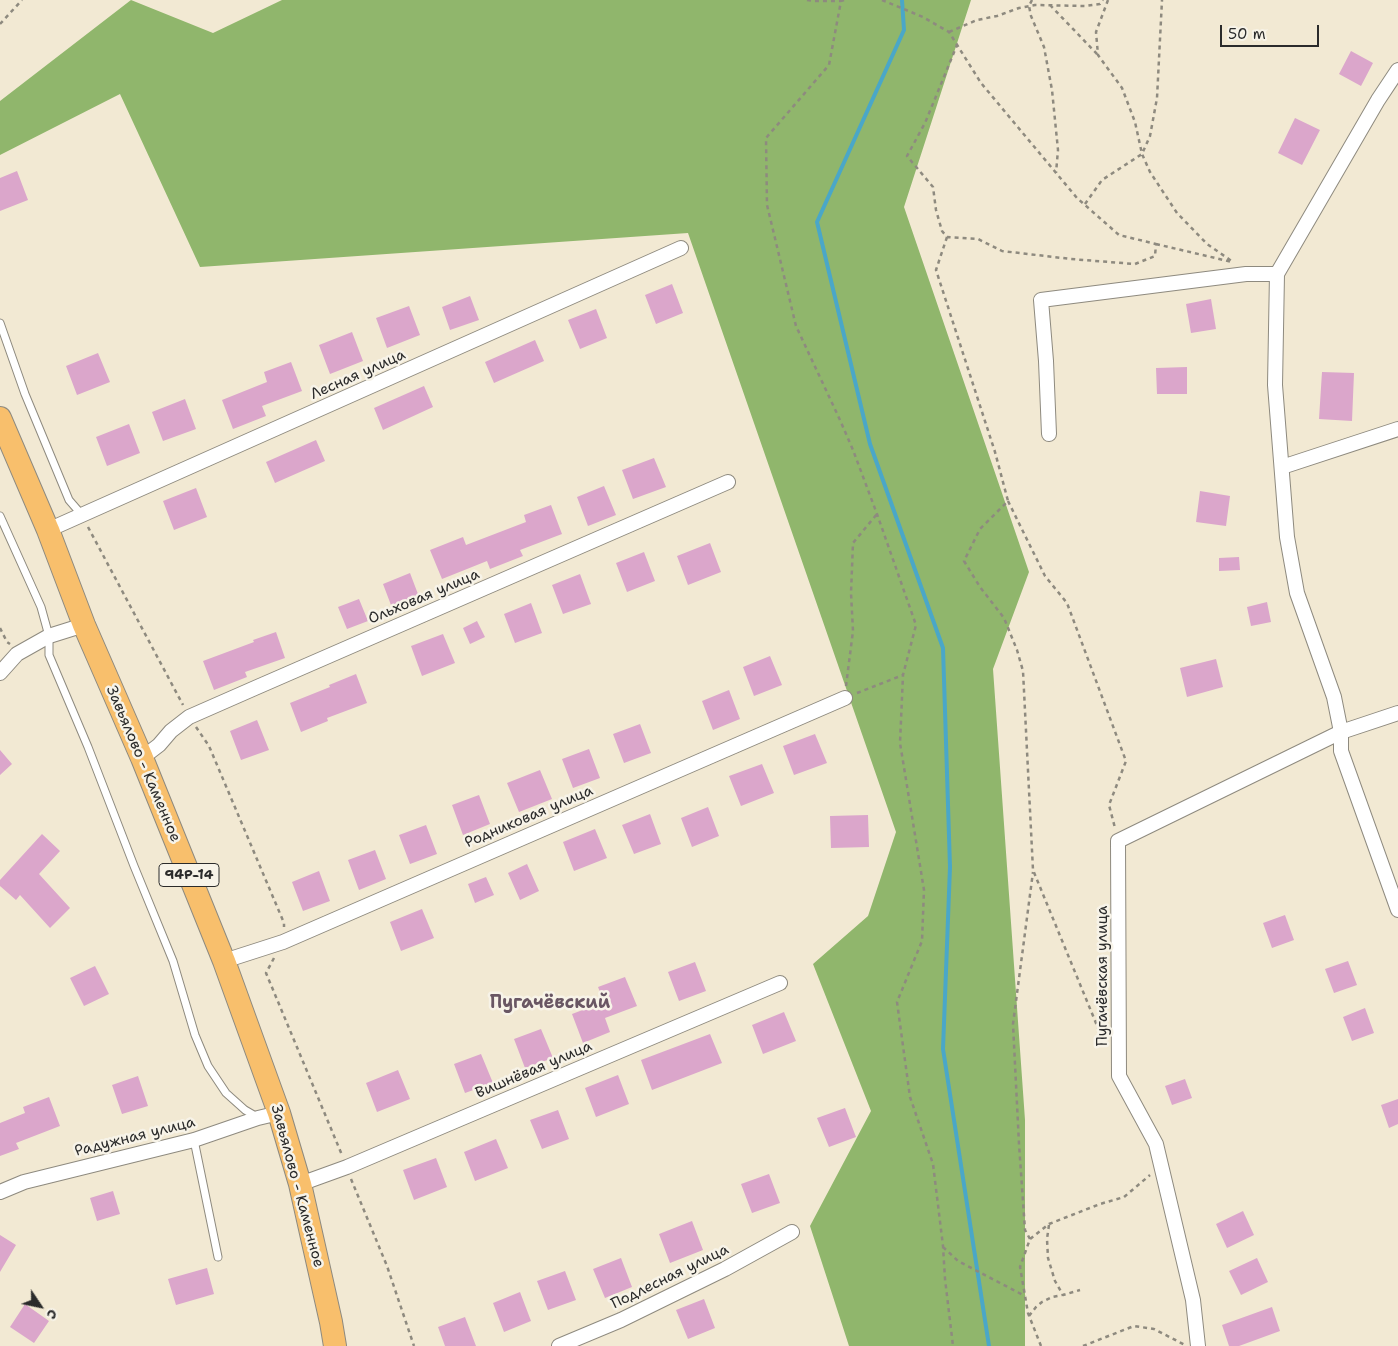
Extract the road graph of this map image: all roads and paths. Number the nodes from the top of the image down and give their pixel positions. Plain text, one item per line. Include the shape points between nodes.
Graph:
1 (22, 0) edge
2 (807, 0) edge
3 (842, 0) edge
4 (882, 0) edge
5 (1032, 0) edge
6 (1104, 0) edge
7 (1108, 0) edge
8 (1162, 0) edge
9 (1050, 5) junction
10 (1029, 6) junction
11 (0, 24) edge
12 (950, 32) junction
13 (958, 45) junction
14 (1098, 55) junction
15 (1398, 70) edge
16 (1142, 154) junction
17 (1056, 173) junction
18 (1084, 204) junction
19 (947, 237) junction
20 (1156, 244) junction
21 (681, 248) dead end
22 (1277, 274) junction
23 (0, 323) edge
24 (0, 418) edge
25 (1398, 429) edge
26 (1049, 434) dead end
27 (1282, 467) junction
28 (728, 482) dead end
29 (1008, 501) junction
30 (877, 514) junction
31 (82, 515) junction
32 (0, 516) edge
33 (48, 530) junction
34 (84, 624) junction
35 (0, 628) edge
36 (49, 636) junction
37 (21, 652) junction
38 (0, 673) edge
39 (902, 675) junction
40 (845, 698) junction
41 (1398, 713) edge
42 (189, 717) junction
43 (1341, 732) junction
44 (142, 758) junction
45 (1118, 841) junction
46 (1033, 870) junction
47 (1398, 910) edge
48 (283, 942) junction
49 (224, 961) junction
50 (780, 983) dead end
51 (1108, 1050) dead end
52 (269, 1116) junction
53 (194, 1140) junction
54 (1160, 1166) junction
55 (347, 1167) junction
56 (300, 1184) junction
57 (0, 1192) edge
58 (1049, 1224) junction
59 (792, 1232) dead end
60 (1030, 1239) junction
61 (943, 1246) junction
62 (218, 1256) dead end
63 (1080, 1290) dead end
64 (1062, 1295) junction
65 (1025, 1296) junction
66 (1030, 1316) junction
67 (335, 1346) edge
68 (414, 1346) edge
69 (559, 1346) edge
70 (953, 1346) edge
71 (1041, 1346) edge
72 (1082, 1346) edge
73 (1186, 1346) edge
74 (1198, 1346) edge

1 - 11 path
2 - 3 path
3 - 30 path via 829,65 766,138 767,205 796,326 844,427
4 - 12 path
5 - 10 path
6 - 9 path via 1100,4 1085,6
7 - 14 path via 1096,32
8 - 16 path via 1156,98 1150,136
9 - 10 path
9 - 14 path
10 - 12 path via 977,20
10 - 17 path via 1044,47 1052,90 1058,150
12 - 13 path
13 - 17 path via 981,83
13 - 19 path via 907,156 933,187 942,232
14 - 16 path via 1122,88 1135,122
15 - 22 street
16 - 18 path via 1102,180
16 - 20 path via 1177,213 1206,244 1236,263
17 - 18 path
18 - 20 path via 1119,235
19 - 20 path via 978,239 1002,251 1135,264 1155,256
19 - 29 path via 936,270
21 - 31 street, Лесная улица
22 - 26 street via 1246,274 1041,300
22 - 27 street via 1275,385
23 - 31 lane via 69,500
24 - 33 main road, Завьялово - Каменное / 94Р-14
25 - 27 street
27 - 43 street via 1287,537 1297,593 1334,696
28 - 42 street, Ольховая улица
29 - 45 path via 1045,576 1067,602 1126,761 1109,805
29 - 46 path via 980,529 964,561 1004,618 1023,671
30 - 39 path via 916,625
30 - 40 path via 853,543 850,593 853,631
31 - 33 street, Лесная улица
31 - 42 path
32 - 36 lane via 41,607
33 - 34 main road, Завьялово - Каменное / 94Р-14
34 - 36 street
34 - 44 main road, Завьялово - Каменное / 94Р-14
35 - 37 path via 7,642
36 - 37 street
36 - 52 lane via 49,655 173,961 195,1035 208,1066 226,1093 245,1110
37 - 38 street
39 - 40 path
39 - 61 path via 900,743 924,890 922,941 897,1002 910,1096 933,1164
40 - 48 street, Родниковая улица
41 - 43 street
42 - 44 street, Ольховая улица
42 - 48 path via 209,746 284,923
43 - 45 street
43 - 47 street via 1341,751
44 - 49 main road, Завьялово - Каменное / 94Р-14
45 - 54 street, Пугачёвская улица via 1120,1076 1156,1144
46 - 51 path
46 - 60 path via 1014,1024 1025,1230
48 - 49 street, Родниковая улица
48 - 55 path via 266,973
49 - 52 main road, Завьялово - Каменное / 94Р-14
50 - 55 street, Вишнёвая улица
52 - 53 street, Радужная улица
52 - 56 main road, Завьялово - Каменное / 94Р-14
53 - 57 street, Радужная улица via 24,1182
53 - 62 lane
54 - 58 path via 1124,1197
54 - 74 street, Пугачёвская улица via 1193,1300
55 - 56 street, Вишнёвая улица
55 - 68 path
56 - 67 main road, Завьялово - Каменное / 94Р-14
58 - 60 path
58 - 64 path via 1048,1258
59 - 69 street, Подлесная улица via 725,1269
60 - 65 path via 1020,1267
61 - 65 path via 958,1261
61 - 70 path
63 - 64 path
64 - 66 path via 1042,1302
65 - 66 path
66 - 71 path
72 - 73 path via 1134,1326 1154,1328

